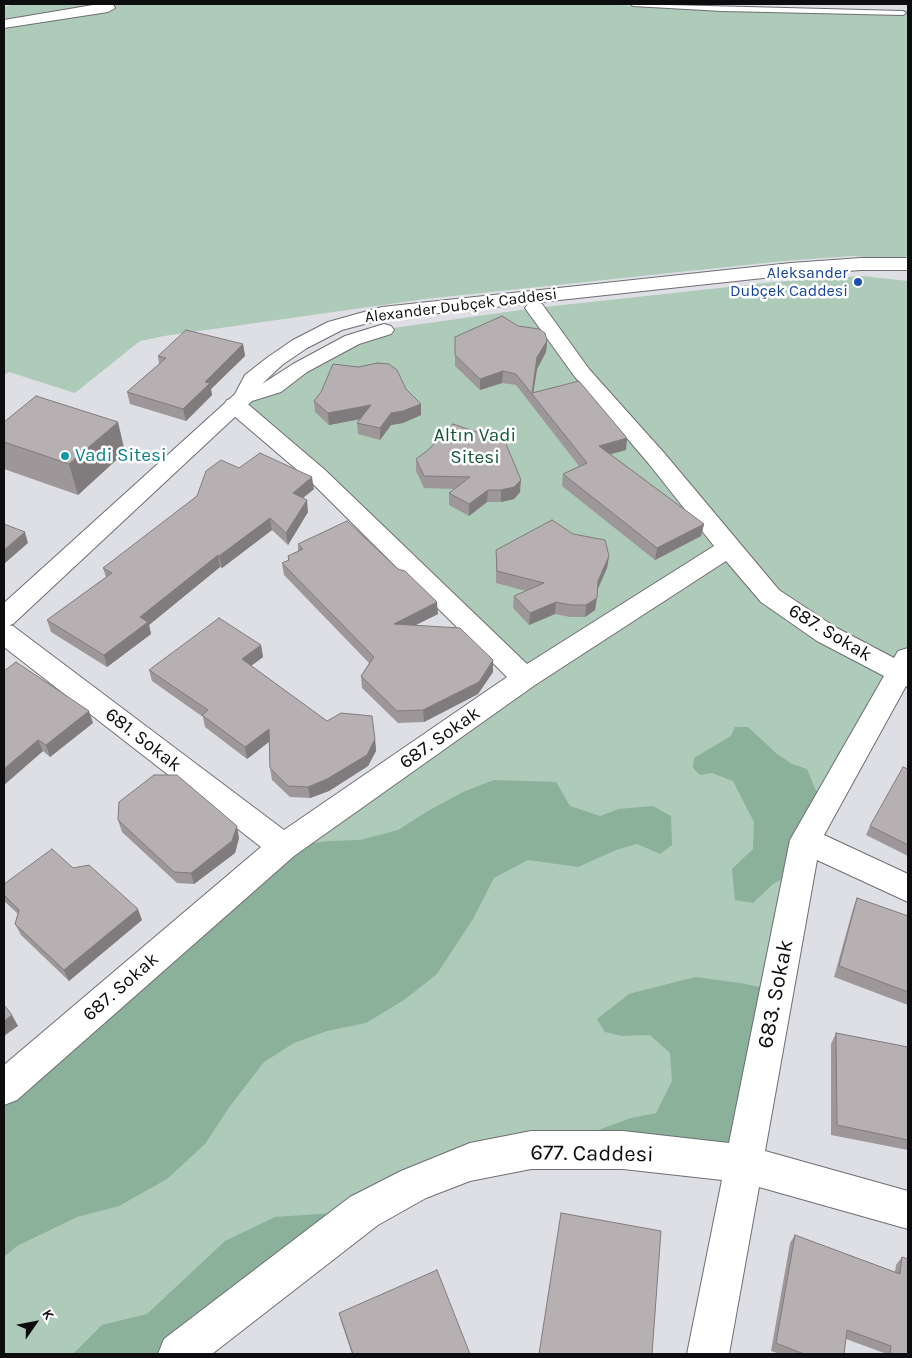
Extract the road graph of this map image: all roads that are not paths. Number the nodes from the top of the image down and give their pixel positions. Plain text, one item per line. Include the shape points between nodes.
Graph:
1 (106, 4) edge
2 (633, 4) edge
3 (722, 6) edge
4 (903, 13) dead end
5 (4, 24) edge
6 (908, 264) edge
7 (908, 281) edge
8 (534, 308) junction
9 (240, 401) junction
10 (729, 548) junction
11 (4, 618) edge
12 (4, 632) edge
13 (905, 669) edge
14 (525, 678) junction
15 (805, 840) junction
16 (283, 847) junction
17 (908, 889) edge
18 (4, 1088) edge
19 (744, 1164) junction
20 (908, 1210) edge
21 (179, 1354) edge
22 (708, 1354) edge

1 - 5 street via 108,8
2 - 3 lane
3 - 4 lane
6 - 9 street, Alexander Dubçek Caddesi via 792,269 382,313 335,326 300,344 252,380
7 - 8 street, Alexander Dubçek Caddesi via 852,276
8 - 9 street, Alexander Dubçek Caddesi via 386,329 352,340 300,368 273,387
8 - 10 street via 582,373
9 - 11 street
9 - 14 street
10 - 13 street, 687. Sokak via 770,596 826,634
10 - 14 street, 687. Sokak
12 - 16 street, 681. Sokak
13 - 15 street, 683. Sokak
14 - 16 street, 687. Sokak
15 - 17 street
15 - 19 street, 683. Sokak
16 - 18 street, 687. Sokak
19 - 20 street, 677. Caddesi
19 - 21 street, 677. Caddesi via 622,1150 532,1150 470,1162 414,1184 364,1211
19 - 22 street, 683. Sokak

